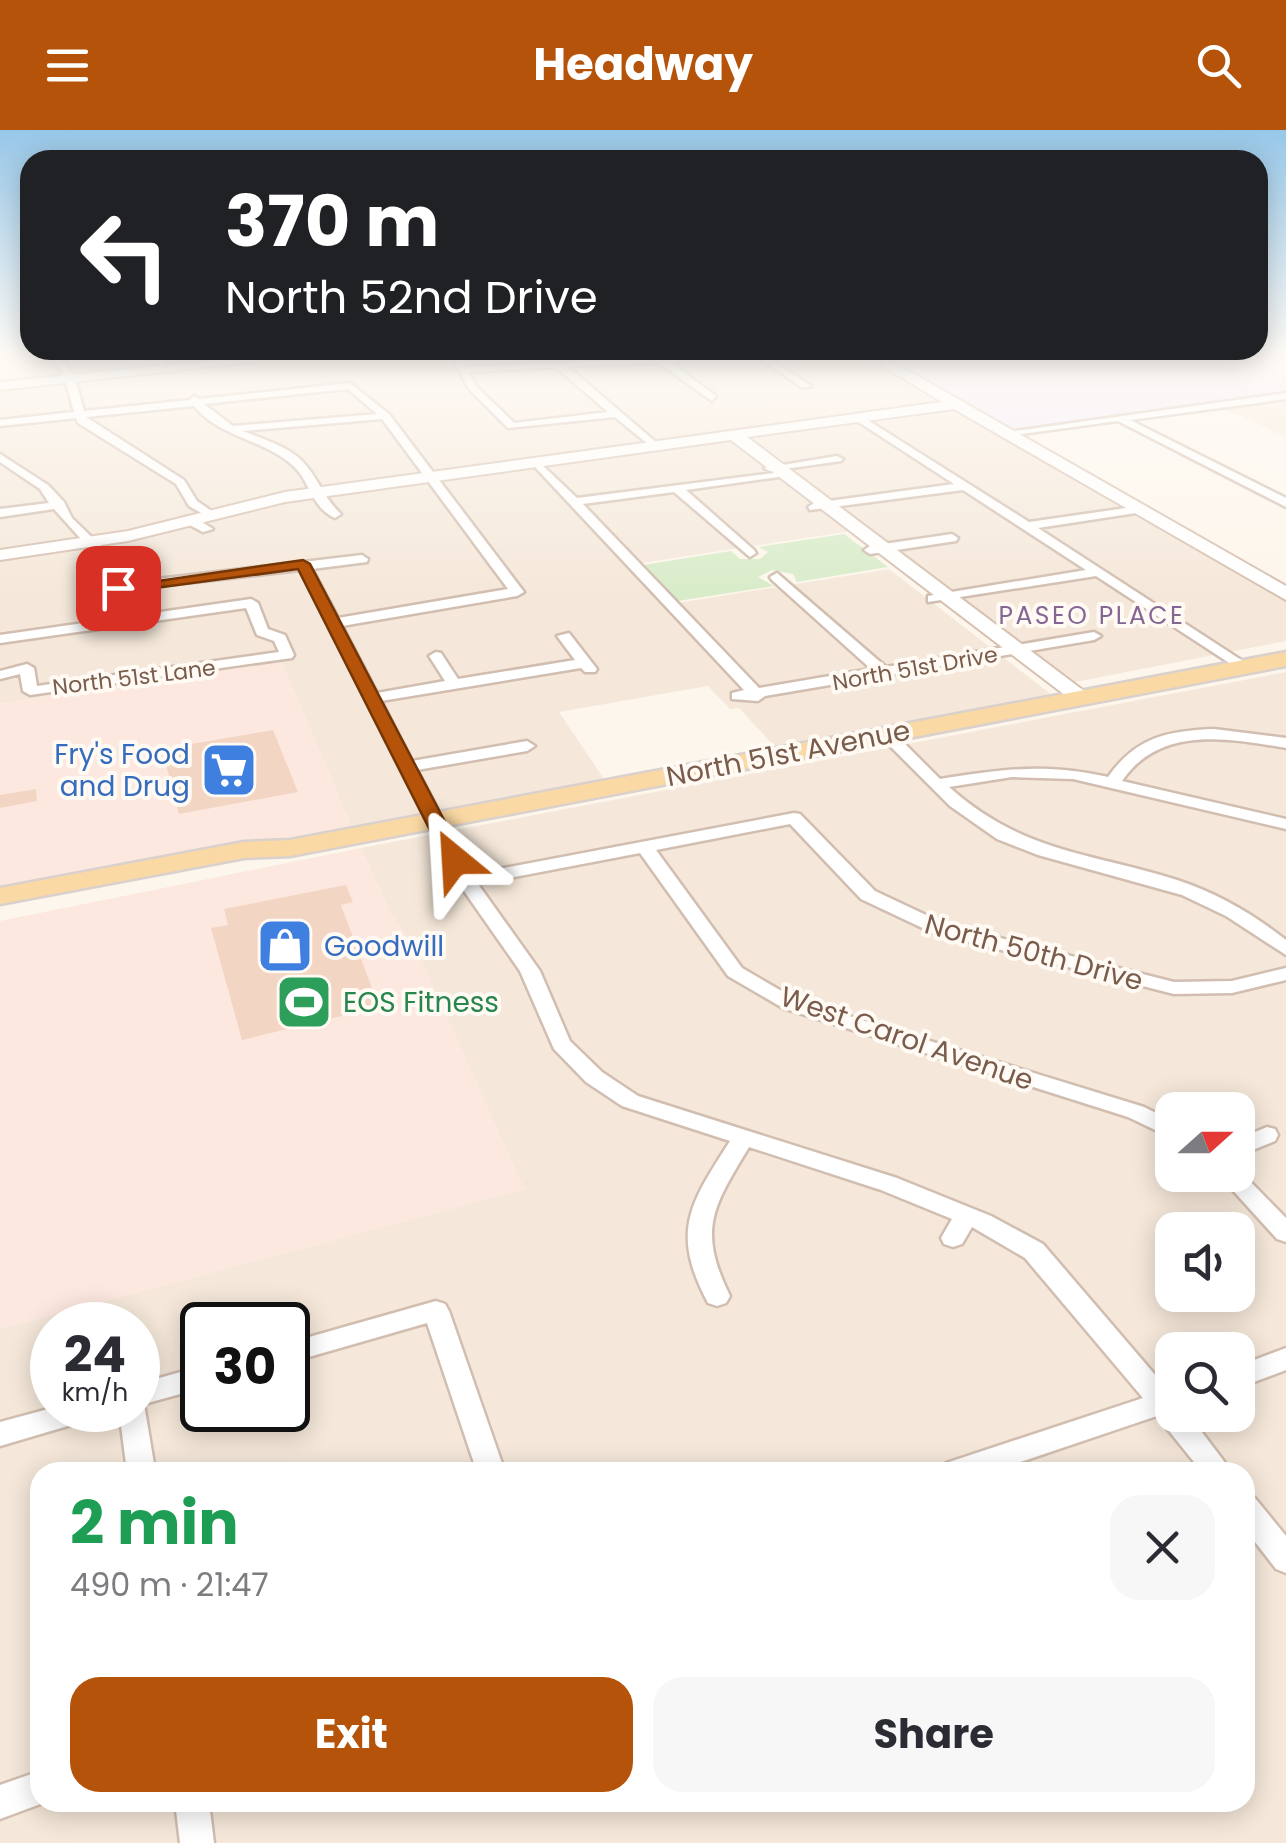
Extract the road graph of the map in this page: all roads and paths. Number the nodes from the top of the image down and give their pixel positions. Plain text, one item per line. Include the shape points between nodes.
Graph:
1 (98, 434) edge
2 (245, 434) edge
3 (399, 434) edge
4 (640, 434) edge
5 (721, 434) edge
6 (727, 434) edge
7 (884, 434) edge
8 (1008, 434) edge
9 (1150, 434) edge
10 (654, 446) junction
11 (0, 457) edge
12 (838, 459) dead end
13 (539, 465) junction
14 (6, 468) edge
15 (776, 471) junction
16 (434, 478) junction
17 (964, 486) junction
18 (677, 488) junction
19 (315, 493) junction
20 (574, 502) junction
21 (1286, 503) edge
22 (60, 505) junction
23 (821, 506) junction
24 (1136, 509) junction
25 (0, 512) edge
26 (334, 514) dead end
27 (209, 522) junction
28 (1027, 526) junction
29 (952, 538) dead end
30 (92, 543) junction
31 (877, 549) junction
32 (750, 553) dead end
33 (0, 556) edge
34 (362, 559) dead end
35 (303, 564) junction
36 (1098, 572) junction
37 (777, 577) dead end
38 (1286, 594) edge
39 (941, 598) junction
40 (334, 623) junction
41 (564, 636) dead end
42 (1094, 636) dead end
43 (0, 639) edge
44 (1009, 651) junction
45 (436, 656) dead end
46 (1286, 659) edge
47 (1245, 667) junction
48 (0, 673) edge
49 (884, 674) junction
50 (454, 684) junction
51 (737, 696) dead end
52 (758, 696) junction
53 (372, 698) junction
54 (1073, 700) junction
55 (887, 735) junction
56 (1286, 744) edge
57 (528, 746) dead end
58 (407, 767) junction
59 (1112, 782) junction
60 (939, 784) junction
61 (434, 820) junction
62 (1286, 824) edge
63 (643, 844) junction
64 (290, 848) junction
65 (466, 882) junction
66 (0, 896) edge
67 (0, 912) edge
68 (1286, 949) edge
69 (1286, 974) edge
70 (1155, 1122) edge
71 (1267, 1135) dead end
72 (744, 1139) junction
73 (1255, 1140) edge
74 (1247, 1192) edge
75 (968, 1216) junction
76 (1286, 1233) edge
77 (953, 1238) dead end
78 (717, 1296) dead end
79 (310, 1347) edge
80 (1286, 1360) edge
81 (1255, 1371) edge
82 (1155, 1391) edge
83 (1155, 1412) edge
84 (30, 1426) edge
85 (136, 1432) edge
86 (1188, 1432) edge
87 (0, 1434) edge
88 (140, 1462) edge
89 (488, 1462) edge
90 (989, 1462) edge
91 (1210, 1462) edge
92 (1255, 1520) edge
93 (1286, 1559) edge
94 (30, 1792) edge
95 (0, 1802) edge
96 (193, 1812) edge
97 (197, 1843) edge

1 - 27 street via 180,482
2 - 19 street via 298,463
3 - 16 street
4 - 10 street
5 - 10 street
6 - 15 street
7 - 17 street
8 - 24 street
9 - 21 street
10 - 13 street
11 - 14 street
12 - 15 street
13 - 16 street
13 - 20 street
14 - 22 street via 44,487
15 - 18 street
15 - 23 street
16 - 19 street
16 - 40 street via 517,592
17 - 23 street
17 - 28 street
18 - 20 street
18 - 32 street
19 - 26 street
19 - 27 street
20 - 52 street
22 - 25 street
22 - 30 street
23 - 31 street
24 - 28 street
24 - 38 street
27 - 30 street via 190,520
28 - 36 street
29 - 31 street
30 - 33 street
30 - 35 street via 118,588
31 - 39 street
34 - 35 street
35 - 40 street
36 - 39 street
36 - 47 street
37 - 49 street
39 - 44 street
40 - 53 street
41 - 50 street via 587,666
42 - 44 street, North 51st Drive
43 - 48 street, North 51st Lane via 250,604 262,632 280,638 287,656 30,690 26,668
44 - 49 street, North 51st Drive
44 - 54 street
45 - 50 street
46 - 47 main road, North 51st Avenue
47 - 54 main road, North 51st Avenue
49 - 52 street, North 51st Drive
50 - 53 street
51 - 52 street, North 51st Drive
53 - 58 street
54 - 55 main road, North 51st Avenue
55 - 60 street
55 - 61 main road, North 51st Avenue
56 - 59 street via 1246,732 1159,741 1127,759
57 - 58 street
58 - 61 street
59 - 60 street via 1034,771
59 - 62 street
60 - 68 street via 998,832 1056,856 1200,896
61 - 64 main road, North 51st Avenue
61 - 65 street
63 - 65 street, North 50th Drive
63 - 69 street, North 50th Drive via 794,818 868,895 938,928 1174,988 1232,986
63 - 70 street, West Carol Avenue via 736,972 790,1004
64 - 66 main road, North 51st Avenue via 244,850
64 - 67 main road, North 51st Avenue via 246,864
65 - 72 street via 530,971 561,1044 594,1077 630,1100
71 - 73 street
72 - 75 street
72 - 78 street via 701,1209 696,1232 698,1258
74 - 76 street
75 - 77 street
75 - 82 street via 1034,1252
79 - 89 street via 436,1311
80 - 81 street
83 - 90 street
84 - 87 street
85 - 88 street
86 - 91 street
92 - 93 street
94 - 95 street
96 - 97 street

